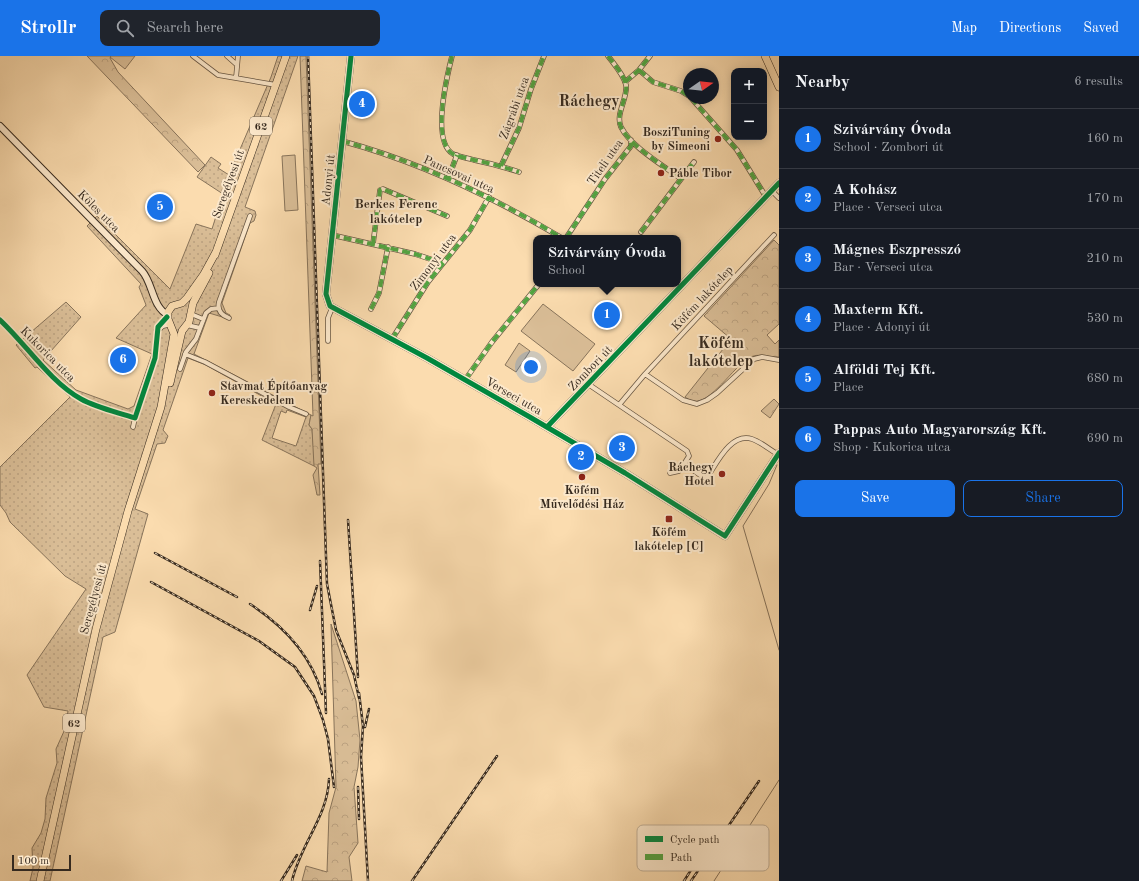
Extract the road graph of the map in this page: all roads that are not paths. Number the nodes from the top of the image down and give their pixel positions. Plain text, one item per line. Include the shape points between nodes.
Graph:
1 (193, 56) edge
2 (227, 56) edge
3 (238, 56) edge
4 (286, 56) edge
5 (351, 56) edge
6 (452, 56) edge
7 (544, 56) edge
8 (608, 56) edge
9 (650, 56) edge
10 (765, 56) edge
11 (236, 64) junction
12 (639, 70) junction
13 (236, 78) junction
14 (625, 82) junction
15 (276, 84) junction
16 (779, 87) edge
17 (683, 92) edge
18 (696, 104) edge
19 (0, 126) edge
20 (631, 140) junction
21 (342, 141) junction
22 (457, 155) junction
23 (694, 162) dead end
24 (501, 166) junction
25 (519, 172) dead end
26 (681, 178) junction
27 (448, 179) junction
28 (779, 183) edge
29 (772, 191) junction
30 (766, 197) junction
31 (489, 198) junction
32 (779, 198) edge
33 (250, 216) dead end
34 (447, 216) dead end
35 (641, 232) dead end
36 (332, 235) junction
37 (557, 235) edge
38 (568, 235) edge
39 (774, 235) dead end
40 (373, 244) junction
41 (388, 247) junction
42 (216, 252) junction
43 (442, 263) junction
44 (681, 283) edge
45 (537, 287) edge
46 (677, 287) edge
47 (180, 304) junction
48 (331, 307) junction
49 (218, 308) junction
50 (371, 309) dead end
51 (169, 313) junction
52 (190, 313) junction
53 (229, 318) dead end
54 (203, 319) junction
55 (0, 320) edge
56 (171, 325) junction
57 (186, 326) junction
58 (200, 328) junction
59 (157, 332) junction
60 (392, 339) junction
61 (328, 341) dead end
62 (185, 354) junction
63 (779, 360) edge
64 (180, 369) dead end
65 (645, 374) junction
66 (465, 380) junction
67 (588, 384) junction
68 (619, 405) junction
69 (160, 407) junction
70 (306, 414) dead end
71 (135, 418) junction
72 (133, 426) dead end
73 (547, 427) junction
74 (779, 454) edge
75 (684, 464) junction
76 (670, 472) dead end
77 (40, 881) edge

1 - 13 street via 218,75
2 - 11 street
3 - 11 street
4 - 15 main road, Seregélyesi út / 62
5 - 21 street, Adonyi út
6 - 22 street via 444,91 443,124 446,146
7 - 24 street, Zágrábi utca via 519,128
8 - 14 street
9 - 12 street
10 - 16 main road
11 - 13 street
12 - 14 street
12 - 17 street via 653,82
13 - 15 street
14 - 20 street, Titeli utca via 626,95 620,120 621,126
15 - 42 main road, Seregélyesi út / 62
18 - 30 street via 737,150
19 - 51 street, Köles utca via 142,271 156,300
20 - 26 street
20 - 38 street, Titeli utca via 631,146 589,201
21 - 27 street, Pancsovai utca
21 - 36 street, Adonyi út
22 - 24 street
22 - 27 street
23 - 26 street
24 - 25 street
26 - 35 street
27 - 31 street, Pancsovai utca
28 - 29 street, Zombori út
29 - 30 street, Zombori út
29 - 32 street
30 - 44 street, Zombori út
31 - 37 street, Pancsovai utca
31 - 43 street, Zimonyi utca via 477,219
33 - 49 street
34 - 40 street via 383,189 380,190
36 - 40 street
36 - 48 street, Adonyi út via 326,294
39 - 65 street, Köfém lakótelep
40 - 41 street
41 - 43 street
41 - 50 street via 379,293
42 - 47 main road, Seregélyesi út / 62 via 188,298
42 - 52 main road, Seregélyesi út / 62
43 - 60 street, Zimonyi utca
45 - 66 street
46 - 67 street, Zombori út
47 - 51 main road, Seregélyesi út / 62
47 - 52 main road via 187,307
48 - 60 street, Verseci utca
48 - 61 street via 328,318
49 - 53 street via 221,314
49 - 54 street via 208,310
51 - 56 main road, Seregélyesi út / 62
51 - 59 street via 159,325
52 - 54 street
52 - 57 main road, Seregélyesi út / 62 via 190,320
54 - 58 street
55 - 71 street, Kukorica utca via 36,360 76,396 97,406
56 - 57 main road via 178,328
56 - 59 street via 163,326
56 - 69 main road, Seregélyesi út / 62 via 174,334
57 - 58 street
57 - 69 main road, Seregélyesi út / 62 via 167,395
58 - 62 street via 196,339
59 - 71 street via 155,358
60 - 66 street, Verseci utca
62 - 64 street
62 - 70 street
63 - 65 street via 762,357 754,359 717,393 697,404 683,400
65 - 68 street, Köfém lakótelep
66 - 73 street, Verseci utca
67 - 68 street
67 - 73 street, Zombori út
68 - 75 street via 687,451 689,456
69 - 77 main road, Seregélyesi út / 62 via 128,511 82,685
71 - 72 street
73 - 74 street, Verseci utca via 625,472 725,536
74 - 75 street via 754,439 743,438 731,444 706,479
75 - 76 street via 679,470

